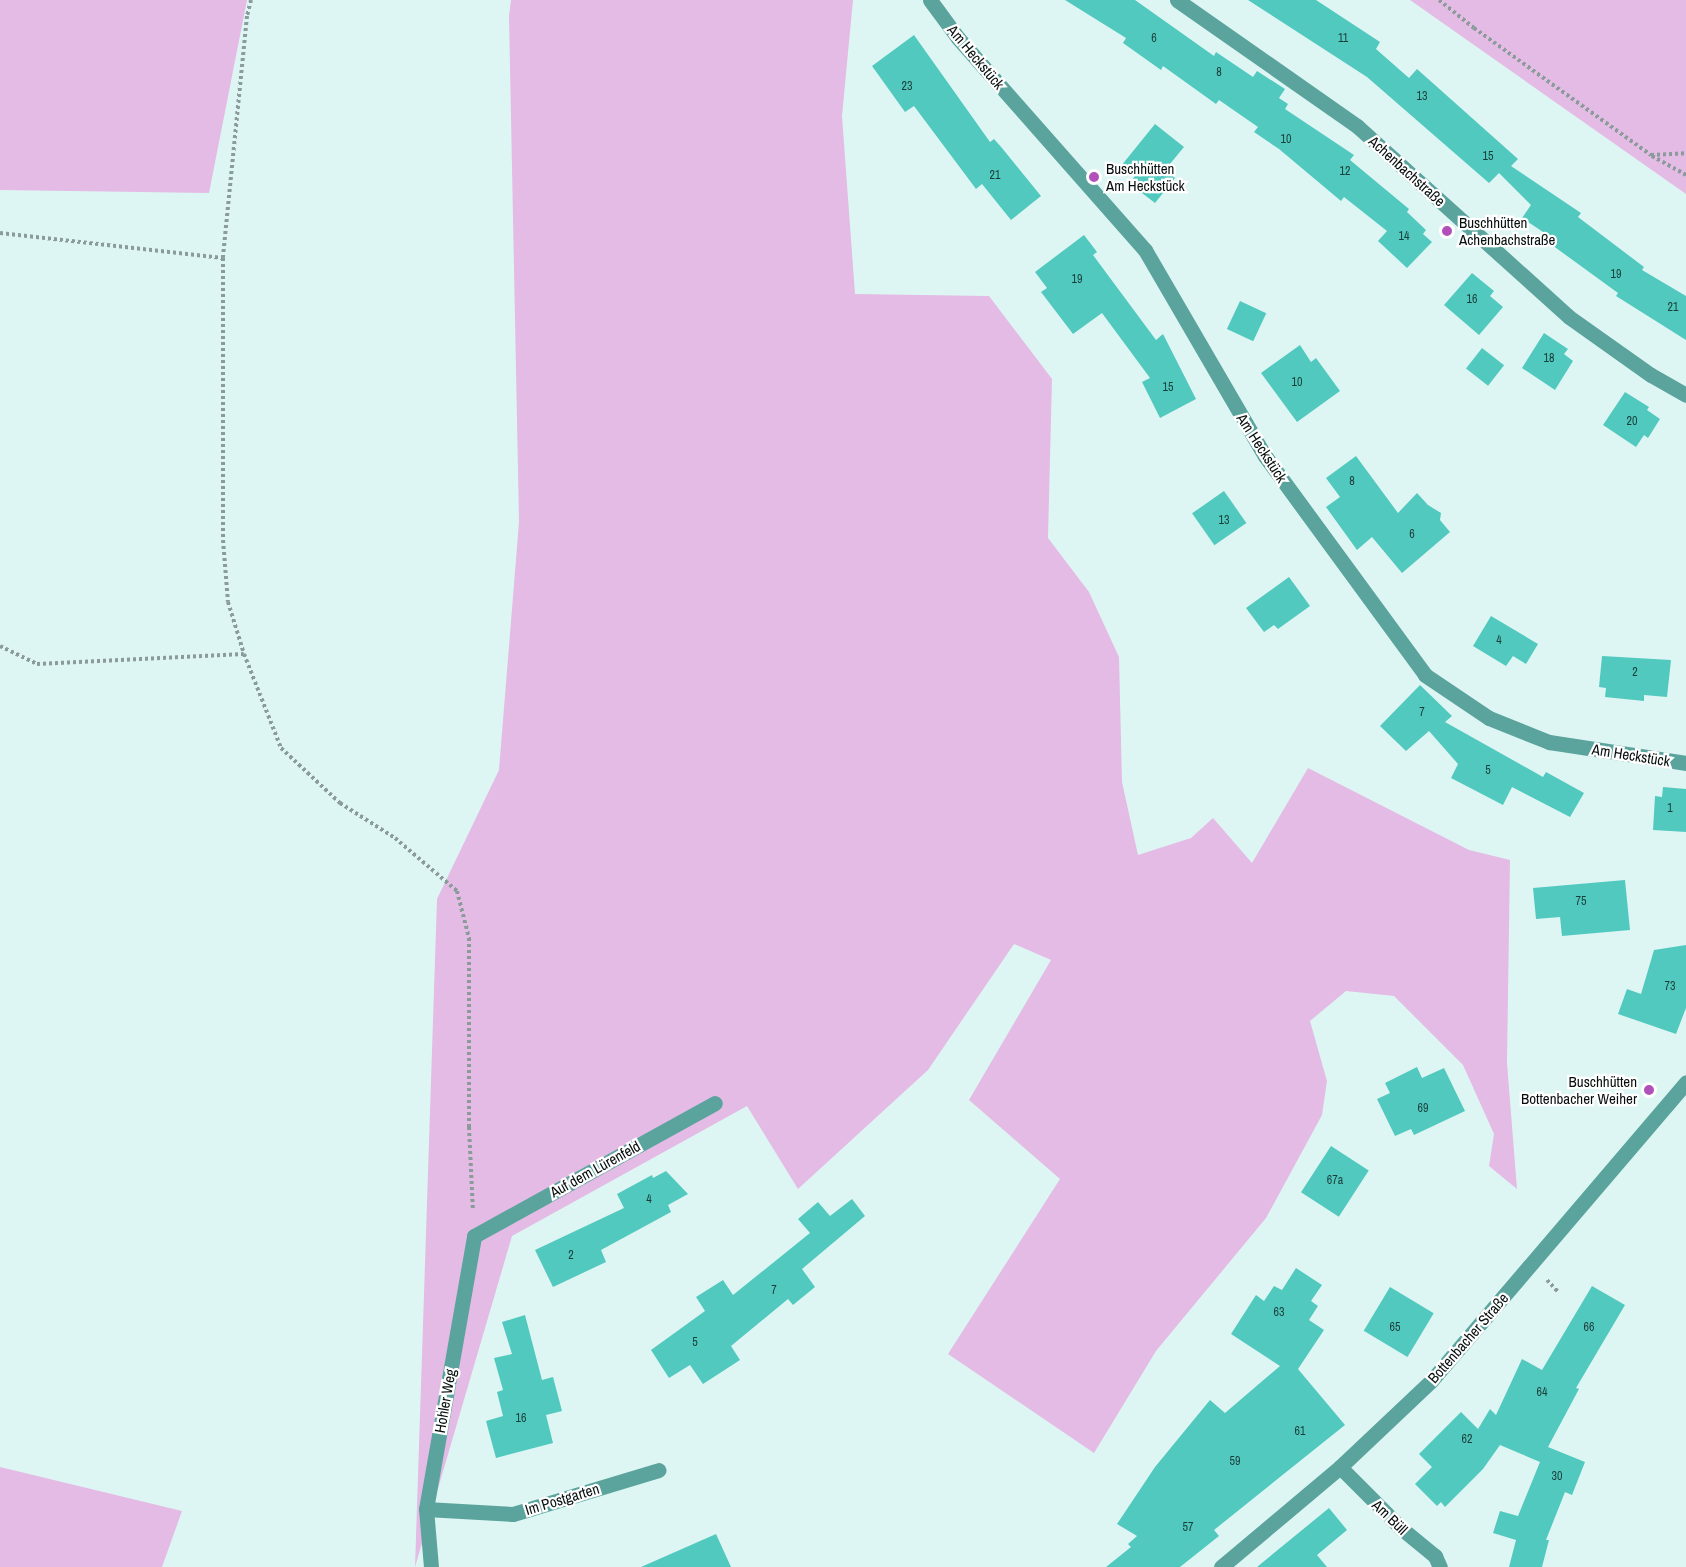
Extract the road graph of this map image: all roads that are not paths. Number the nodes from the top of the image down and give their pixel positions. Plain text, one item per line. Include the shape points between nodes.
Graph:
1 (930, 0) edge
2 (1177, 0) edge
3 (1686, 395) edge
4 (1686, 763) edge
5 (1686, 1082) edge
6 (715, 1102) dead end
7 (474, 1236) joint
8 (1340, 1467) junction
9 (659, 1470) dead end
10 (426, 1509) junction
11 (431, 1567) edge
12 (1221, 1567) edge
13 (1440, 1567) edge

1 - 4 street, Am Heckstück via 958,38 1145,250 1265,456 1425,675 1489,718 1549,742
2 - 3 street, Achenbachstraße via 1357,126 1569,317
5 - 8 street, Bottenbacher Straße via 1431,1381
6 - 7 street, Auf dem Lürenfeld
7 - 10 street, Hohler Weg
8 - 12 street, Bottenbacher Straße
8 - 13 street, Am Büll via 1435,1556
9 - 10 street, Im Postgarten via 513,1514
10 - 11 street, Hohler Weg

